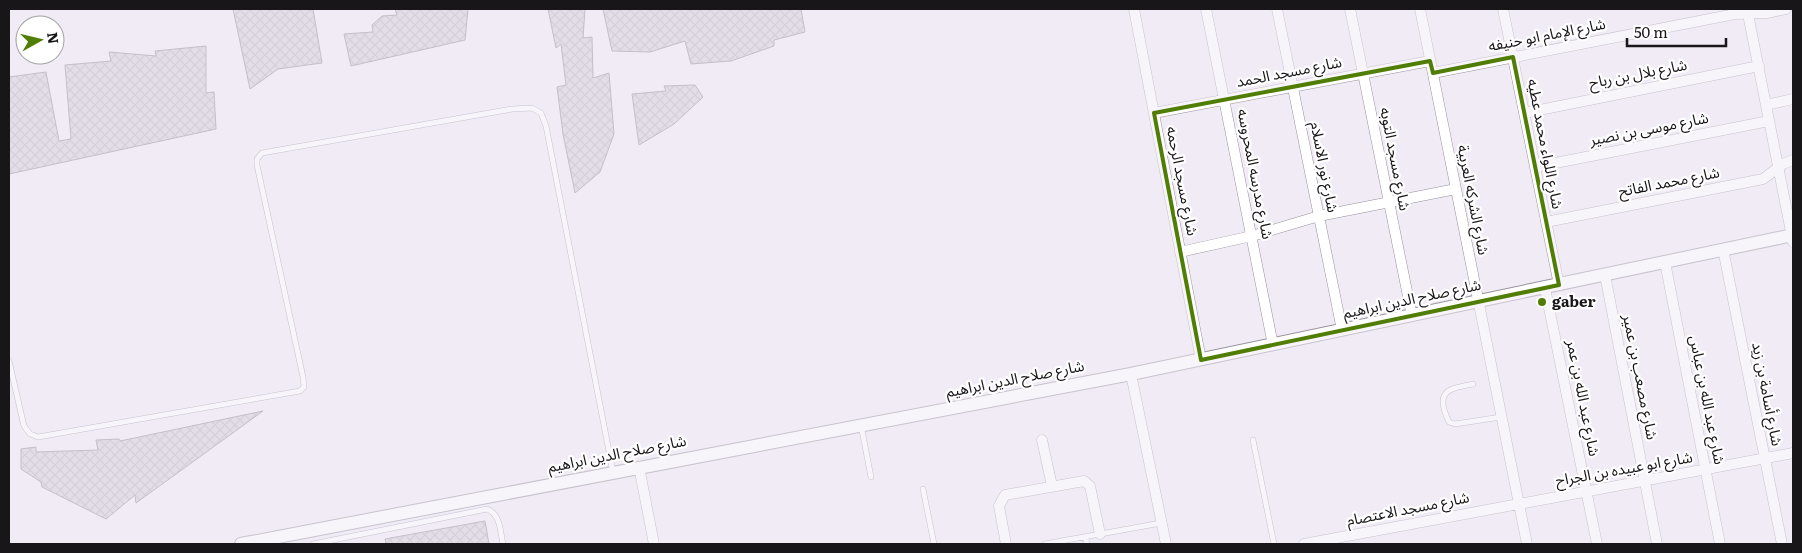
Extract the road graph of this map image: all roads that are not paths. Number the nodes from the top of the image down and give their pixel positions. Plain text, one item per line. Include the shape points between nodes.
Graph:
1 (1137, 9) edge
2 (1206, 9) edge
3 (1277, 9) edge
4 (1350, 9) edge
5 (1420, 9) edge
6 (1503, 9) edge
7 (1786, 9) edge
8 (1748, 11) edge
9 (1513, 57) junction
10 (1430, 61) junction
11 (1758, 66) junction
12 (1433, 73) junction
13 (1363, 74) junction
14 (1293, 87) junction
15 (1793, 99) edge
16 (1224, 100) junction
17 (1766, 105) junction
18 (1154, 113) junction
19 (1524, 113) junction
20 (1770, 121) junction
21 (1793, 160) edge
22 (1535, 167) junction
23 (1779, 168) junction
24 (1456, 190) junction
25 (1389, 202) junction
26 (1319, 216) junction
27 (1546, 222) junction
28 (1252, 236) junction
29 (1793, 237) edge
30 (1723, 250) junction
31 (1180, 252) junction
32 (1665, 262) junction
33 (1605, 275) junction
34 (1559, 285) junction
35 (1545, 288) junction
36 (1478, 302) junction
37 (1412, 316) junction
38 (1342, 330) junction
39 (1273, 345) junction
40 (1201, 360) junction
41 (9, 361) edge
42 (1131, 374) junction
43 (1473, 384) dead end
44 (1501, 417) junction
45 (861, 424) junction
46 (1042, 440) dead end
47 (1253, 440) dead end
48 (1793, 453) edge
49 (1765, 458) junction
50 (639, 467) junction
51 (1705, 469) junction
52 (612, 472) junction
53 (871, 477) dead end
54 (1645, 480) junction
55 (1052, 486) junction
56 (923, 490) dead end
57 (1586, 491) junction
58 (1518, 503) junction
59 (1161, 522) junction
60 (1100, 534) junction
61 (1086, 537) junction
62 (241, 544) edge
63 (313, 544) edge
64 (503, 544) edge
65 (654, 544) edge
66 (934, 544) edge
67 (1006, 544) edge
68 (1045, 544) edge
69 (1087, 544) edge
70 (1166, 544) edge
71 (1274, 544) edge
72 (1304, 544) edge
73 (1526, 544) edge
74 (1597, 544) edge
75 (1657, 544) edge
76 (1720, 544) edge
77 (1782, 544) edge

1 - 18 street, شارع مسجد الرحمه
2 - 16 street, شارع مدرسه المحروسه
3 - 14 street, شارع نور الاسلام
4 - 13 street, شارع مسجد التوبه
5 - 10 street, شارع الشركه العربية
6 - 9 street, شارع اللواء محمد عطيه
7 - 8 street, شارع الإمام ابو حنيفه
8 - 9 street, شارع الإمام ابو حنيفه
8 - 11 street
9 - 12 street, شارع الإمام ابو حنيفه
9 - 19 street, شارع اللواء محمد عطيه
10 - 12 street, شارع الشركه العربية
10 - 13 street, شارع مسجد الحمد
11 - 17 street
11 - 19 street, شارع بلال بن رباح
12 - 24 street, شارع الشركه العربية
13 - 14 street, شارع مسجد الحمد
13 - 25 street, شارع مسجد التوبه
14 - 16 street, شارع مسجد الحمد
14 - 26 street, شارع نور الاسلام
15 - 17 street
16 - 18 street, شارع مسجد الحمد
16 - 28 street, شارع مدرسه المحروسه
17 - 20 street
18 - 31 street, شارع مسجد الرحمه
19 - 22 street, شارع اللواء محمد عطيه
20 - 22 street, شارع موسى بن نصير
20 - 23 street
21 - 23 street, شارع محمد الفاتح
22 - 27 street, شارع اللواء محمد عطيه
23 - 27 street, شارع محمد الفاتح via 1763,179
23 - 29 street
24 - 25 street
24 - 36 street, شارع الشركه العربية
25 - 26 street
25 - 37 street, شارع مسجد التوبه
26 - 28 street
26 - 38 street, شارع نور الاسلام
27 - 34 street, شارع اللواء محمد عطيه
28 - 31 street
28 - 39 street, شارع مدرسه المحروسه
29 - 30 street, شارع صلاح الدين ابراهيم
30 - 32 street, شارع صلاح الدين ابراهيم
30 - 49 street, شارع أسامة بن زيد
31 - 40 street, شارع مسجد الرحمه
32 - 33 street, شارع صلاح الدين ابراهيم
32 - 51 street, شارع عبد الله بن عباس
33 - 34 street, شارع صلاح الدين ابراهيم
33 - 54 street, شارع مصعب بن عمير
34 - 35 street, شارع صلاح الدين ابراهيم
35 - 36 street, شارع صلاح الدين ابراهيم
35 - 57 street, شارع عبد الله بن عمر
36 - 37 street, شارع صلاح الدين ابراهيم
36 - 44 street, شارع الشركه العربية
37 - 38 street, شارع صلاح الدين ابراهيم
38 - 39 street, شارع صلاح الدين ابراهيم
39 - 40 street, شارع صلاح الدين ابراهيم
40 - 42 street, شارع صلاح الدين ابراهيم
41 - 52 lane via 24,426 30,434 38,437 300,391 304,387 303,377 257,165 262,153 532,108 541,112 546,126
42 - 45 street, شارع صلاح الدين ابراهيم
42 - 59 street
43 - 44 lane via 1449,389 1445,393 1443,399 1449,422 1455,424
44 - 58 street, شارع الشركه العربية
45 - 50 street, شارع صلاح الدين ابراهيم
45 - 53 lane
46 - 55 street
47 - 71 lane
48 - 49 street, شارع ابو عبيده بن الجراح
49 - 51 street, شارع ابو عبيده بن الجراح
49 - 77 street, شارع أسامة بن زيد
50 - 52 street, شارع صلاح الدين ابراهيم
50 - 65 street
51 - 54 street, شارع ابو عبيده بن الجراح
51 - 76 street, شارع عبد الله بن عباس
52 - 62 street, شارع صلاح الدين ابراهيم
54 - 57 street, شارع ابو عبيده بن الجراح
54 - 75 street, شارع مصعب بن عمير
55 - 60 street via 1088,482
55 - 67 street via 1002,498 999,506
56 - 66 lane
57 - 58 street, شارع ابو عبيده بن الجراح
57 - 74 street, شارع عبد الله بن عمر
58 - 72 street, شارع مسجد الاعتصام
58 - 73 street, شارع الشركه العربية
59 - 60 lane
59 - 70 street
60 - 61 lane
61 - 68 lane
61 - 69 lane
63 - 64 lane via 487,509 498,518

